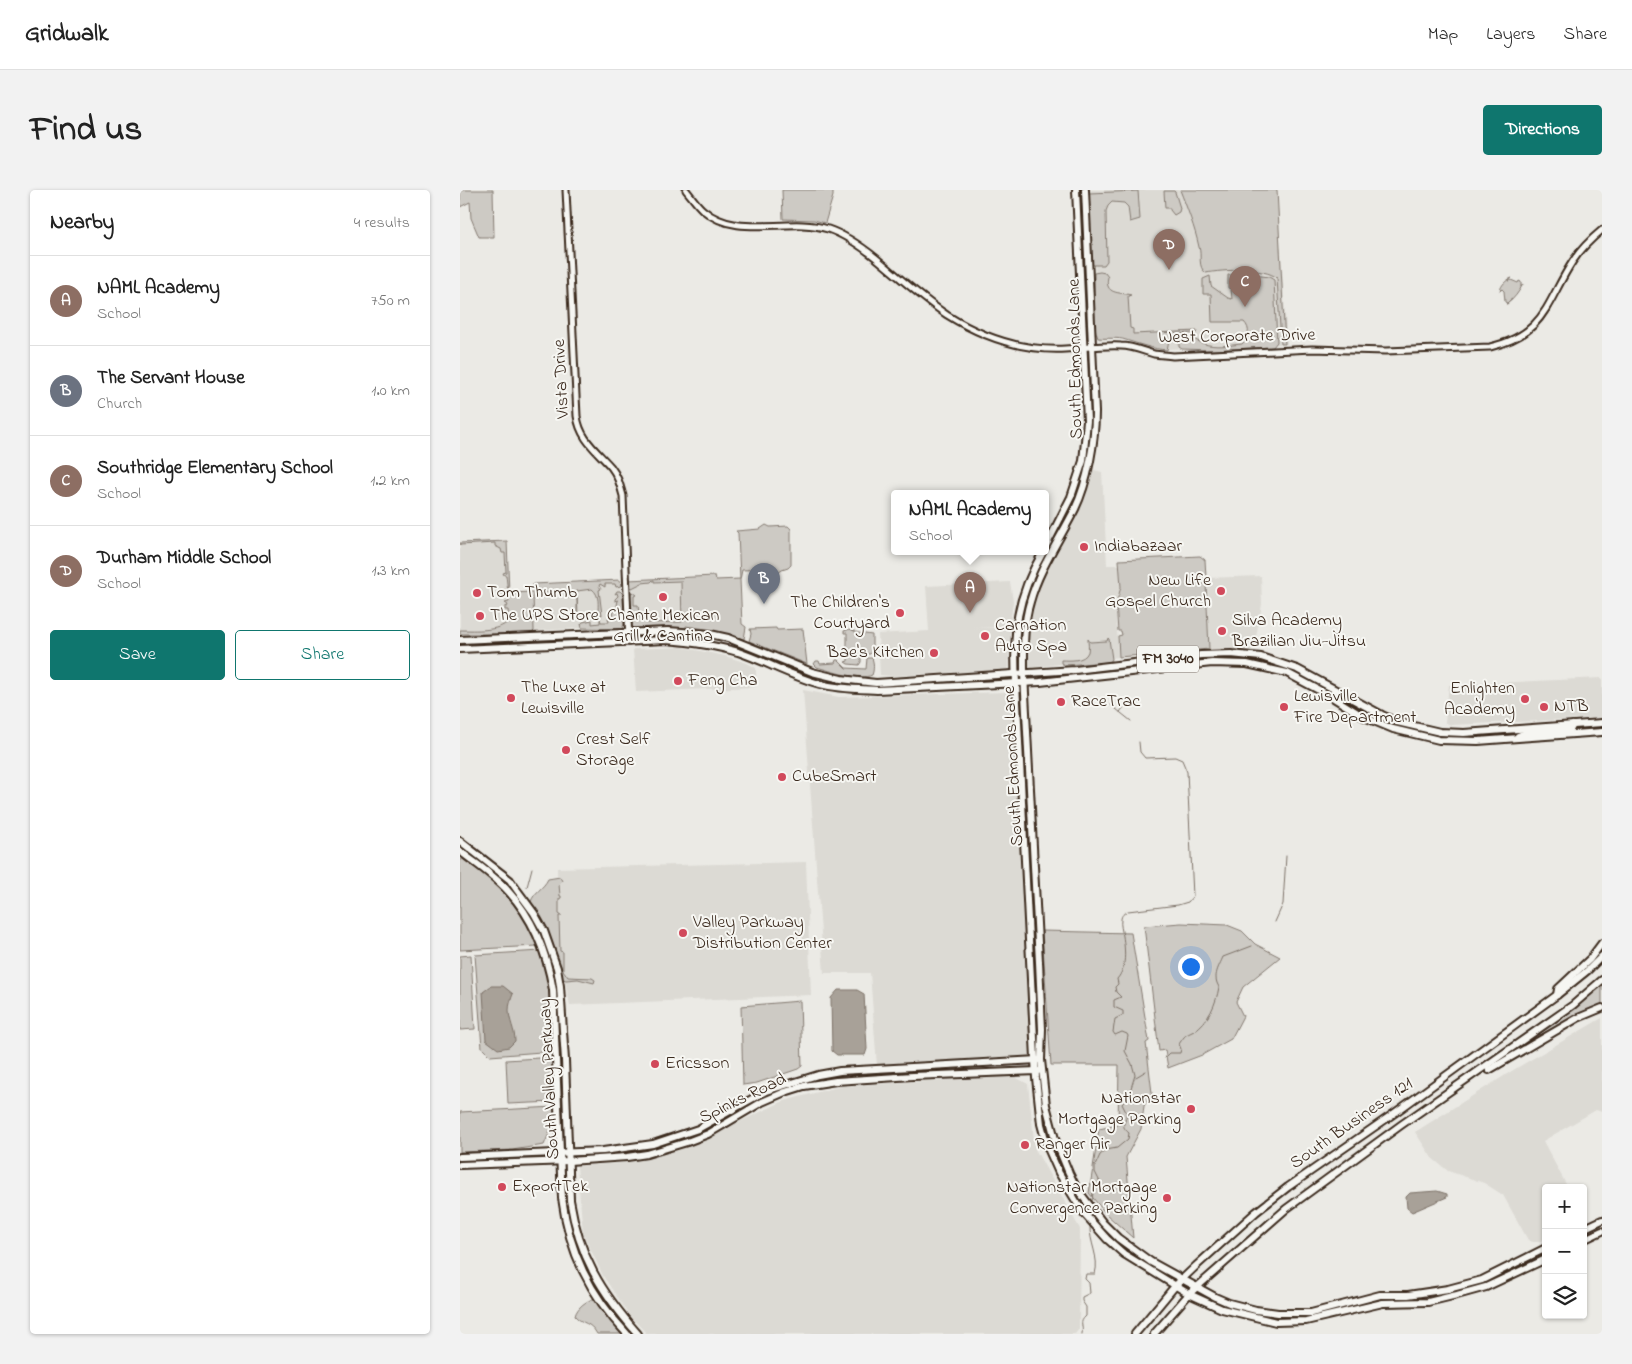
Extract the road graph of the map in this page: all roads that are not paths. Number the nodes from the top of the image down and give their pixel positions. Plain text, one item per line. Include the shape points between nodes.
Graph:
1 (566, 190) edge
2 (686, 190) edge
3 (1076, 190) edge
4 (1085, 190) edge
5 (1602, 230) edge
6 (1080, 270) junction
7 (1089, 270) junction
8 (1093, 347) junction
9 (1084, 348) junction
10 (1052, 535) junction
11 (1059, 540) junction
12 (1049, 541) edge
13 (1041, 555) edge
14 (1022, 598) junction
15 (1030, 601) junction
16 (629, 633) junction
17 (495, 639) junction
18 (460, 640) edge
19 (630, 642) junction
20 (460, 644) edge
21 (460, 650) edge
22 (1015, 674) junction
23 (1024, 674) junction
24 (1024, 682) junction
25 (1016, 683) junction
26 (1602, 722) edge
27 (1573, 725) junction
28 (1600, 733) edge
29 (1512, 739) junction
30 (460, 840) edge
31 (460, 851) edge
32 (1028, 920) junction
33 (1037, 922) junction
34 (1602, 943) edge
35 (1602, 956) edge
36 (1602, 980) edge
37 (552, 986) junction
38 (560, 986) junction
39 (1557, 995) junction
40 (1602, 1008) edge
41 (556, 1055) junction
42 (564, 1055) junction
43 (1038, 1060) junction
44 (1039, 1071) junction
45 (803, 1083) junction
46 (1447, 1094) junction
47 (732, 1109) junction
48 (737, 1117) junction
49 (560, 1152) junction
50 (568, 1152) junction
51 (1051, 1153) junction
52 (460, 1157) edge
53 (569, 1161) junction
54 (561, 1162) junction
55 (460, 1165) edge
56 (1069, 1173) junction
57 (1082, 1211) junction
58 (1602, 1220) edge
59 (1103, 1224) junction
60 (1587, 1227) edge
61 (1602, 1230) edge
62 (1587, 1238) edge
63 (1542, 1250) edge
64 (1542, 1261) edge
65 (1183, 1279) junction
66 (1176, 1286) junction
67 (1198, 1287) junction
68 (1189, 1294) junction
69 (1356, 1302) junction
70 (1236, 1312) junction
71 (1278, 1313) junction
72 (1311, 1313) junction
73 (1335, 1314) junction
74 (1282, 1322) junction
75 (628, 1334) edge
76 (638, 1334) edge
77 (1135, 1334) edge
78 (1154, 1334) edge

1 - 16 street, Vista Drive via 576,416 586,440 619,480 623,496
2 - 9 street, West Corporate Drive via 702,210 727,224 805,224 840,234 861,246 937,308 985,336 1030,347
3 - 6 main road, South Edmonds Lane
4 - 7 main road, South Edmonds Lane
5 - 8 street, West Corporate Drive via 1574,259 1549,307 1536,323 1499,345 1410,350 1312,348 1173,356 1126,346
6 - 7 main road
6 - 9 main road, South Edmonds Lane
7 - 8 main road, South Edmonds Lane
8 - 9 street, West Corporate Drive
8 - 11 main road, South Edmonds Lane via 1094,442 1078,502
9 - 10 main road, South Edmonds Lane via 1087,421 1083,461 1068,505
10 - 11 main road
10 - 12 main road, South Edmonds Lane
11 - 15 main road, South Edmonds Lane
13 - 14 main road, South Edmonds Lane
14 - 15 main road
14 - 22 main road, South Edmonds Lane via 1015,632
15 - 23 main road, South Edmonds Lane via 1024,627
16 - 17 main road, FM 3040
16 - 19 street, Vista Drive
16 - 22 main road, FM 3040 via 710,634 728,638 812,672 862,682
17 - 18 main road, FM 3040
17 - 20 main road
19 - 21 main road, FM 3040
19 - 25 main road, FM 3040 via 666,640 720,647 813,682 854,690
22 - 23 main road, FM 3040
22 - 25 main road, South Edmonds Lane
23 - 24 main road, South Edmonds Lane
23 - 27 main road, FM 3040 via 1201,655 1248,655 1304,672 1396,722 1440,732
24 - 25 main road, FM 3040
24 - 29 main road, FM 3040 via 1212,663 1247,664 1287,673 1364,717 1393,729 1439,740 1478,742
24 - 33 main road, South Edmonds Lane
25 - 32 main road, South Edmonds Lane
26 - 27 main road, FM 3040
27 - 29 main road via 1570,730 1526,733
28 - 29 main road, FM 3040
30 - 38 main road, South Valley Parkway via 510,880 525,899 544,931
31 - 37 main road, South Valley Parkway via 496,878 518,904 537,935
32 - 33 main road
32 - 43 main road, South Edmonds Lane
33 - 43 main road, South Edmonds Lane via 1042,1029
34 - 39 main road via 1558,989
35 - 39 main road, South Business 121
36 - 46 main road, South Business 121 via 1574,1005
37 - 38 main road
37 - 41 main road, South Valley Parkway
38 - 42 main road, South Valley Parkway
39 - 65 main road, South Business 121 via 1256,1212
40 - 46 main road via 1578,1018
41 - 42 main road
41 - 49 main road, South Valley Parkway
42 - 50 main road, South Valley Parkway
43 - 44 main road, South Edmonds Lane
43 - 45 main road, Spinks Road via 840,1071
44 - 45 main road, Spinks Road
44 - 51 main road, South Edmonds Lane via 1040,1124
44 - 56 main road, South Edmonds Lane via 1050,1122
45 - 47 main road, Spinks Road via 766,1091
45 - 48 main road, Spinks Road
46 - 67 main road, South Business 121 via 1286,1210
47 - 48 main road
47 - 50 main road, Spinks Road via 698,1129 653,1144 606,1151
48 - 53 main road, Spinks Road via 708,1134 654,1152 627,1158
49 - 50 main road, Spinks Road
49 - 52 main road, Spinks Road
49 - 54 main road, South Valley Parkway
50 - 53 main road, South Valley Parkway
51 - 56 main road via 1055,1154 1065,1173
51 - 57 main road, South Edmonds Lane
53 - 54 main road, Spinks Road
53 - 76 main road, South Valley Parkway via 571,1205 583,1251 613,1304
54 - 55 main road, Spinks Road
54 - 75 main road, South Valley Parkway via 565,1217 575,1254 590,1286
56 - 59 main road, South Edmonds Lane via 1076,1189
57 - 59 main road via 1087,1211
57 - 66 main road, South Edmonds Lane via 1124,1254
58 - 60 main road
59 - 65 main road, South Edmonds Lane via 1151,1262
61 - 62 main road
63 - 69 main road via 1482,1280 1430,1292 1380,1295
64 - 73 main road via 1486,1287 1458,1295 1428,1302 1383,1303
65 - 66 main road, South Business 121
65 - 67 main road, South Edmonds Lane
66 - 68 main road, South Edmonds Lane
66 - 77 main road, South Business 121
67 - 68 main road, South Business 121
67 - 71 main road, South Edmonds Lane via 1229,1303
68 - 70 main road, South Edmonds Lane
68 - 78 main road, South Business 121
69 - 72 main road
69 - 73 main road
70 - 71 main road via 1270,1316
70 - 74 main road
71 - 72 main road
72 - 74 main road
73 - 74 main road via 1306,1321

